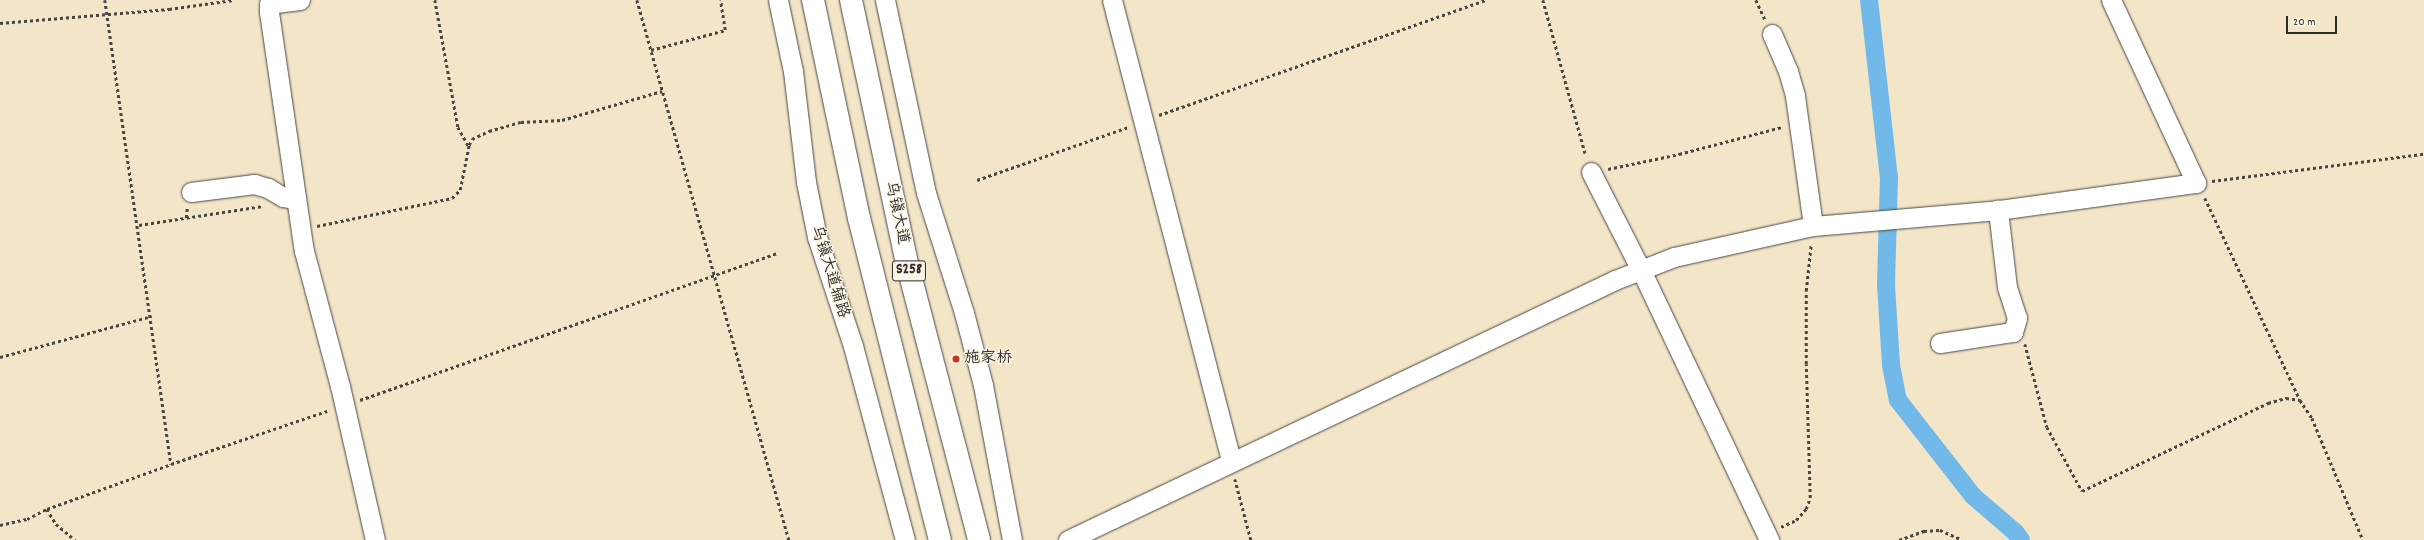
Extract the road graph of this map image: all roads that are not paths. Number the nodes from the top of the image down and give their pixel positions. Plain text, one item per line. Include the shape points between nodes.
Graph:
1 (300, 0) edge
2 (778, 0) edge
3 (813, 0) edge
4 (851, 0) edge
5 (886, 0) edge
6 (1112, 0) edge
7 (2111, 0) edge
8 (1772, 34) dead end
9 (1591, 172) road end
10 (191, 192) dead end
11 (289, 198) junction
12 (1998, 210) junction
13 (1813, 226) junction
14 (1642, 270) junction
15 (1940, 343) dead end
16 (1231, 461) junction
17 (1768, 537) edge
18 (375, 540) edge
19 (905, 540) edge
20 (940, 540) edge
21 (979, 540) edge
22 (1012, 540) edge
23 (1068, 540) edge

1 - 11 street via 269,4
2 - 19 street, 乌镇大道辅路 via 794,71 806,182 815,230 853,346
3 - 20 main road, S258 via 859,218
4 - 21 main road, 乌镇大道 / S258 via 907,262
5 - 22 street via 926,193 964,312 983,385
6 - 16 street
7 - 12 street via 2196,183
8 - 13 street via 1788,72 1800,123
9 - 14 street
10 - 11 street via 254,184
11 - 18 street via 301,229
12 - 13 street
12 - 15 street via 2005,272 2016,318 2013,332
13 - 14 street via 1674,258
14 - 16 street via 1614,280
14 - 17 street
16 - 23 street

